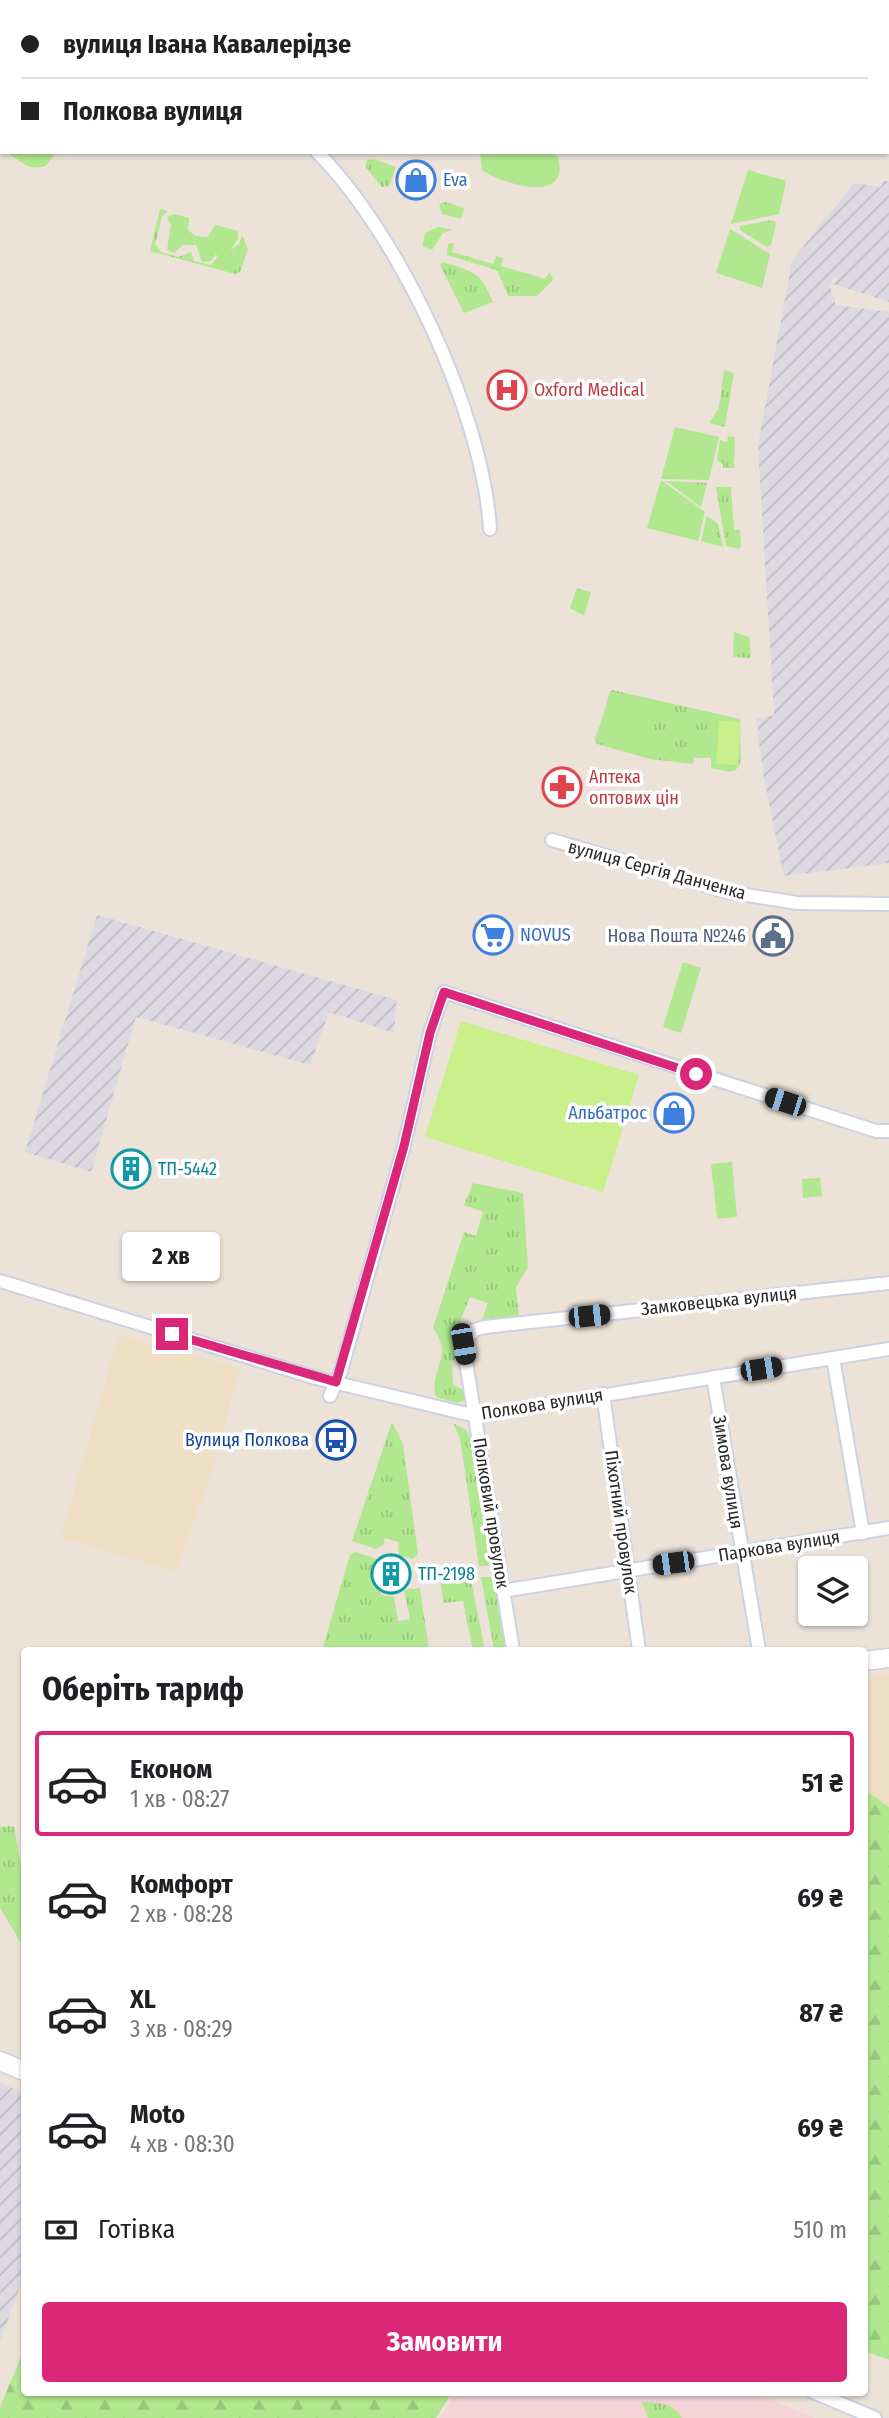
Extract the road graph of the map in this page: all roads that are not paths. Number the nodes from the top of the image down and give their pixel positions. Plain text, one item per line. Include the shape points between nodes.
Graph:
1 (319, 154) edge
2 (490, 529) dead end
3 (552, 840) dead end
4 (889, 904) edge
5 (889, 1131) edge
6 (0, 1281) edge
7 (889, 1283) edge
8 (467, 1336) joint
9 (889, 1349) edge
10 (833, 1358) junction
11 (713, 1377) junction
12 (336, 1382) junction
13 (603, 1394) junction
14 (330, 1396) dead end
15 (476, 1416) junction
16 (889, 1528) edge
17 (863, 1533) junction
18 (741, 1553) junction
19 (626, 1569) junction
20 (503, 1591) junction
21 (512, 1647) edge
22 (639, 1647) edge
23 (758, 1647) edge
24 (889, 1658) edge
25 (868, 1661) edge
26 (0, 2061) edge
27 (21, 2070) edge
28 (823, 2396) edge
29 (875, 2418) edge

1 - 2 street via 385,245 444,357 477,444
3 - 4 street, вулиця Сергія Данченка via 728,892 797,903
5 - 12 street via 876,1131 444,992
6 - 12 street, Полкова вулиця
7 - 8 street, Замковецька вулиця via 485,1327
8 - 15 street, Полковий провулок via 463,1344
9 - 10 street, Полкова вулиця
10 - 11 street, Полкова вулиця
10 - 17 street
11 - 13 street, Полкова вулиця
11 - 18 street, Зимова вулиця
12 - 14 street
12 - 15 street, Полкова вулиця
13 - 15 street, Полкова вулиця
13 - 19 street, Піхотний провулок
15 - 20 street, Полковий провулок
16 - 17 street, Паркова вулиця
17 - 18 street, Паркова вулиця
18 - 19 street, Паркова вулиця
18 - 23 street, Зимова вулиця
19 - 20 street, Паркова вулиця
19 - 22 street, Піхотний провулок
20 - 21 street, Полковий провулок
24 - 25 main road
26 - 27 main road
28 - 29 street

